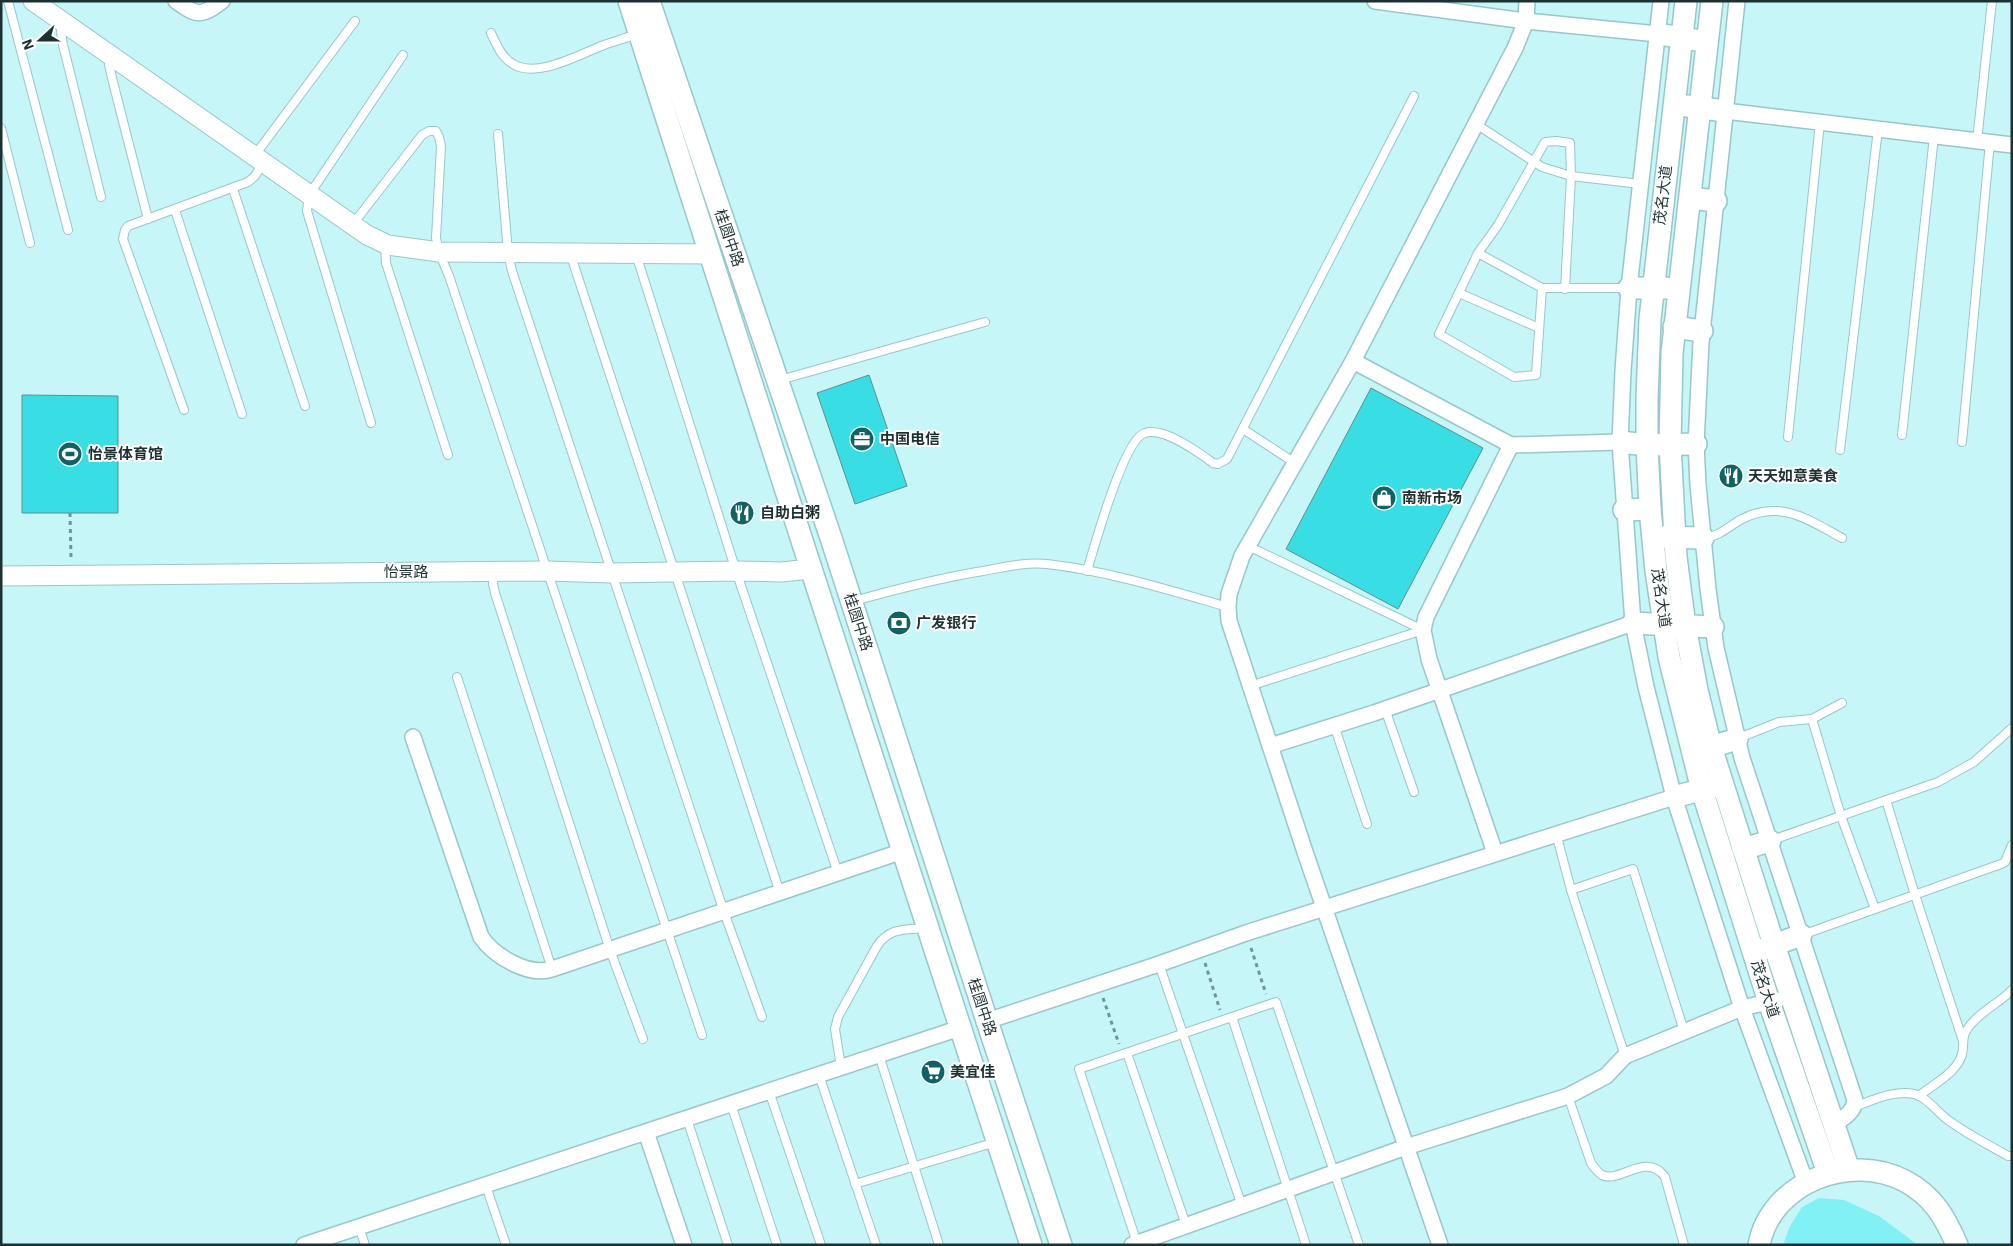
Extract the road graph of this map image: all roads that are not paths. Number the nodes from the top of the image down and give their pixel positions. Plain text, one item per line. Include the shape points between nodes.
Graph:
1 (8, 1) edge
2 (33, 1) edge
3 (176, 1) edge
4 (222, 1) edge
5 (629, 1) edge
6 (649, 1) edge
7 (1527, 1) edge
8 (1661, 1) edge
9 (1686, 1) edge
10 (1712, 1) edge
11 (1737, 1) edge
12 (1992, 1) edge
13 (1382, 2) edge
14 (355, 21) dead end
15 (1526, 21) junction
16 (63, 23) junction
17 (491, 33) dead end
18 (639, 34) junction
19 (1658, 34) junction
20 (1681, 38) junction
21 (1708, 42) junction
22 (403, 55) dead end
23 (110, 56) junction
24 (1414, 96) dead end
25 (1674, 104) junction
26 (1700, 108) junction
27 (1725, 111) junction
28 (1820, 122) junction
29 (1476, 124) junction
30 (1, 128) edge
31 (1878, 129) junction
32 (498, 134) dead end
33 (1934, 136) junction
34 (1984, 141) junction
35 (2012, 145) edge
36 (259, 160) junction
37 (1533, 161) junction
38 (1571, 176) junction
39 (1640, 184) junction
40 (232, 189) junction
41 (309, 195) junction
42 (101, 197) dead end
43 (1690, 198) junction
44 (1716, 201) junction
45 (175, 210) junction
46 (148, 219) junction
47 (352, 225) junction
48 (68, 230) dead end
49 (30, 242) dead end
50 (385, 243) junction
51 (439, 252) junction
52 (508, 253) junction
53 (570, 253) junction
54 (1478, 253) junction
55 (636, 254) junction
56 (710, 254) junction
57 (1653, 287) junction
58 (1542, 288) junction
59 (1565, 288) junction
60 (1629, 288) junction
61 (1678, 288) junction
62 (1458, 293) junction
63 (985, 322) dead end
64 (1674, 327) junction
65 (1539, 328) junction
66 (1702, 331) junction
67 (1353, 361) junction
68 (778, 380) junction
69 (305, 406) dead end
70 (184, 410) dead end
71 (242, 414) dead end
72 (371, 423) dead end
73 (1243, 429) junction
74 (1902, 435) dead end
75 (1788, 436) dead end
76 (1620, 442) junction
77 (1962, 442) dead end
78 (1696, 444) junction
79 (1511, 445) junction
80 (1647, 445) junction
81 (1670, 445) junction
82 (1840, 450) dead end
83 (448, 455) dead end
84 (1295, 464) junction
85 (1650, 509) junction
86 (1624, 510) junction
87 (1653, 537) junction
88 (1675, 538) junction
89 (1703, 538) junction
90 (1842, 538) dead end
91 (1248, 546) junction
92 (839, 564) junction
93 (811, 569) junction
94 (494, 571) junction
95 (547, 571) junction
96 (736, 571) junction
97 (1087, 571) junction
98 (674, 572) junction
99 (611, 573) junction
100 (1, 576) edge
101 (852, 602) junction
102 (1228, 607) junction
103 (1633, 623) junction
104 (1664, 624) junction
105 (1686, 626) junction
106 (1713, 627) junction
107 (1423, 630) junction
108 (457, 677) dead end
109 (1250, 686) junction
110 (1439, 690) junction
111 (1842, 703) dead end
112 (1385, 709) junction
113 (1812, 719) junction
114 (1334, 725) junction
115 (2012, 728) edge
116 (412, 737) dead end
117 (1737, 739) junction
118 (1270, 746) junction
119 (1711, 747) junction
120 (1722, 784) junction
121 (1702, 790) junction
122 (1414, 792) dead end
123 (1674, 797) junction
124 (1886, 800) junction
125 (1841, 816) junction
126 (1367, 824) dead end
127 (1556, 833) junction
128 (1770, 841) junction
129 (2012, 846) edge
130 (1743, 849) junction
131 (903, 851) junction
132 (1495, 853) junction
133 (838, 873) junction
134 (1571, 890) junction
135 (780, 893) junction
136 (1914, 895) junction
137 (1324, 907) junction
138 (1874, 909) junction
139 (724, 912) junction
140 (928, 928) junction
141 (667, 931) junction
142 (1801, 935) junction
143 (1774, 945) junction
144 (610, 950) junction
145 (1753, 953) junction
146 (1159, 964) junction
147 (552, 969) junction
148 (2012, 990) edge
149 (1791, 996) junction
150 (1769, 1002) junction
151 (1742, 1008) junction
152 (762, 1017) dead end
153 (1232, 1017) junction
154 (987, 1021) junction
155 (960, 1028) junction
156 (1684, 1030) junction
157 (1183, 1033) junction
158 (702, 1035) dead end
159 (643, 1039) dead end
160 (1963, 1041) junction
161 (1125, 1054) junction
162 (879, 1055) junction
163 (1625, 1056) junction
164 (841, 1067) junction
165 (819, 1075) junction
166 (769, 1091) junction
167 (1568, 1096) junction
168 (1918, 1096) junction
169 (731, 1104) junction
170 (1854, 1107) junction
171 (687, 1119) junction
172 (1833, 1125) junction
173 (646, 1132) junction
174 (998, 1142) junction
175 (1406, 1147) junction
176 (2012, 1156) edge
177 (914, 1166) junction
178 (1838, 1171) junction
179 (1335, 1172) junction
180 (1806, 1183) junction
181 (856, 1184) junction
182 (486, 1186) junction
183 (1288, 1189) junction
184 (1242, 1206) junction
185 (1186, 1226) junction
186 (359, 1227) junction
187 (1025, 1243) edge
188 (504, 1244) edge
189 (1135, 1244) edge
190 (304, 1245) edge
191 (365, 1245) edge
192 (684, 1245) edge
193 (728, 1245) edge
194 (777, 1245) edge
195 (821, 1245) edge
196 (876, 1245) edge
197 (939, 1245) edge
198 (1061, 1245) edge
199 (1306, 1245) edge
200 (1359, 1245) edge
201 (1440, 1245) edge
202 (1684, 1245) edge
203 (1758, 1245) edge
204 (1957, 1245) edge

1 - 48 lane
2 - 16 street
3 - 4 street via 198,13
5 - 18 main road, 桂圆中路
6 - 68 main road, 桂圆中路
7 - 15 street
8 - 19 street
9 - 20 main road, 茂名大道
10 - 21 main road, 茂名大道
11 - 27 street
12 - 34 lane
13 - 15 street
14 - 36 lane
15 - 19 street
15 - 29 street
16 - 23 street
16 - 42 lane via 63,45
17 - 18 lane via 503,56 511,64 524,69 574,58
18 - 56 main road, 桂圆中路
19 - 20 main road
19 - 39 street
20 - 21 main road
20 - 25 main road, 茂名大道
21 - 26 main road, 茂名大道
22 - 41 lane
23 - 36 street
23 - 46 lane via 110,72
24 - 73 lane
25 - 26 main road
25 - 57 main road, 茂名大道
26 - 27 main road
26 - 43 main road, 茂名大道
27 - 28 street
27 - 44 street
28 - 31 street
28 - 75 lane
29 - 37 lane
29 - 67 street
30 - 49 lane
31 - 33 street
31 - 82 lane
32 - 52 lane
33 - 34 street
33 - 74 lane
34 - 35 street
34 - 77 lane
36 - 40 lane via 255,176
36 - 41 street
37 - 38 lane
37 - 38 lane via 1545,142 1570,143
37 - 54 lane via 1498,226
38 - 39 lane
38 - 59 lane
39 - 60 street
40 - 45 lane
40 - 69 lane
41 - 47 street
41 - 72 lane via 307,211 310,224
43 - 44 main road
43 - 61 main road, 茂名大道
44 - 66 street
45 - 46 lane
45 - 71 lane
46 - 70 lane via 128,226 123,239
47 - 50 street
47 - 51 lane via 422,135 436,131 441,146 436,238
50 - 51 street
50 - 83 lane via 386,263
51 - 52 street
51 - 95 lane
52 - 53 street
52 - 99 lane
53 - 55 street
53 - 98 lane
54 - 58 lane
54 - 62 lane
55 - 56 street
55 - 96 lane
56 - 93 main road, 桂圆中路
57 - 60 main road
57 - 61 main road
57 - 80 main road, 茂名大道 via 1646,398
58 - 59 lane
58 - 65 lane
59 - 60 lane
60 - 76 street
61 - 64 main road, 茂名大道
62 - 65 lane
62 - 65 lane via 1438,334 1514,377 1536,375
63 - 68 lane
64 - 66 main road
64 - 81 main road, 茂名大道
66 - 78 street
67 - 79 street
67 - 84 street
68 - 92 main road, 桂圆中路
73 - 84 lane
73 - 97 lane via 1227,460 1218,464 1171,437 1154,431 1143,433 1131,446 1113,490
76 - 79 street
76 - 80 main road
76 - 86 street
78 - 81 main road
78 - 89 street
79 - 107 street via 1426,617
80 - 81 main road
80 - 85 main road, 茂名大道
81 - 88 main road, 茂名大道
84 - 91 street
85 - 86 main road
85 - 87 main road, 茂名大道
86 - 103 street
87 - 88 main road
87 - 104 main road, 茂名大道
88 - 89 main road
88 - 105 main road, 茂名大道
89 - 90 lane via 1714,537 1752,515 1777,509 1804,517
89 - 106 street
91 - 102 street via 1229,594
91 - 107 lane
92 - 93 main road
92 - 101 main road, 桂圆中路
93 - 96 street, 怡景路
93 - 131 main road, 桂圆中路
94 - 95 street, 怡景路
94 - 100 street, 怡景路
94 - 144 lane via 495,593
95 - 99 street, 怡景路
95 - 141 lane
96 - 98 street, 怡景路
96 - 133 lane
97 - 101 lane via 1046,564 1011,566 913,584
97 - 102 lane via 1147,583
98 - 99 street, 怡景路
98 - 135 lane
99 - 139 lane
101 - 154 main road, 桂圆中路
102 - 109 street via 1229,621
103 - 104 main road
103 - 110 street
103 - 123 street
104 - 105 main road
104 - 121 main road, 茂名大道
105 - 106 main road
105 - 119 main road, 茂名大道
106 - 117 street
107 - 109 lane
107 - 110 street
108 - 147 lane
109 - 118 street
110 - 112 street
110 - 132 street
111 - 113 lane
112 - 114 street
112 - 122 lane
113 - 117 lane via 1778,722
113 - 125 lane
114 - 118 street
114 - 126 lane
115 - 124 lane via 1974,762 1938,782
116 - 147 street via 481,937 496,952 516,963 540,972
117 - 119 main road
117 - 128 street
118 - 137 street
119 - 120 main road, 茂名大道
120 - 121 main road
120 - 130 main road, 茂名大道
121 - 123 main road
121 - 145 main road, 茂名大道
123 - 127 street
123 - 151 street
124 - 125 lane
124 - 136 lane
125 - 128 lane
125 - 138 lane
127 - 132 street
127 - 134 lane
128 - 130 main road
128 - 142 street
129 - 136 lane via 2005,862
130 - 143 main road, 茂名大道
131 - 133 street
131 - 140 main road, 桂圆中路
132 - 137 street
133 - 135 street
134 - 156 lane via 1633,869
134 - 163 lane
135 - 139 street
136 - 138 lane
136 - 160 lane
137 - 146 street
137 - 175 street
138 - 142 lane
139 - 141 street
139 - 152 lane
140 - 155 main road, 桂圆中路
140 - 164 lane via 890,933 877,946 838,1017 835,1029
141 - 144 street
141 - 158 lane
142 - 143 main road
142 - 170 street via 1855,1100
143 - 145 main road
143 - 149 main road, 茂名大道
144 - 147 street
144 - 159 lane
145 - 150 main road, 茂名大道
146 - 154 street
146 - 157 lane
148 - 160 lane via 1973,1022 1964,1032
149 - 150 street
149 - 172 main road, 茂名大道
150 - 151 street
150 - 178 main road, 茂名大道
151 - 156 street
151 - 180 street
153 - 157 lane
153 - 179 lane via 1276,1002
153 - 183 lane
154 - 155 main road
154 - 198 main road, 桂圆中路
155 - 162 street
155 - 174 main road, 桂圆中路
156 - 163 street
157 - 161 lane
157 - 184 lane
160 - 168 lane via 1957,1065
161 - 185 lane
161 - 189 lane via 1080,1069
162 - 164 street
162 - 177 lane
163 - 167 street via 1606,1076
164 - 165 street
165 - 166 street
165 - 181 lane
166 - 169 street
166 - 195 lane
167 - 175 street
167 - 202 lane via 1591,1163 1597,1171 1603,1176 1610,1176 1654,1167 1665,1177
168 - 170 lane via 1885,1096
168 - 176 lane via 1970,1136
169 - 171 street
169 - 194 lane
170 - 172 street
171 - 173 street
171 - 193 lane
172 - 178 main road, 茂名大道
173 - 182 street
173 - 192 street
174 - 177 lane
174 - 187 main road, 桂圆中路
175 - 179 street
175 - 201 street
177 - 181 lane
177 - 197 lane
178 - 180 main road
178 - 204 main road via 1878,1171 1905,1181 1929,1198 1947,1220
179 - 183 street
179 - 200 lane
180 - 203 main road via 1786,1198 1770,1217
181 - 196 lane
182 - 186 street
182 - 188 lane
183 - 184 street
183 - 199 lane
184 - 185 street
185 - 189 street
186 - 190 street
186 - 191 lane

